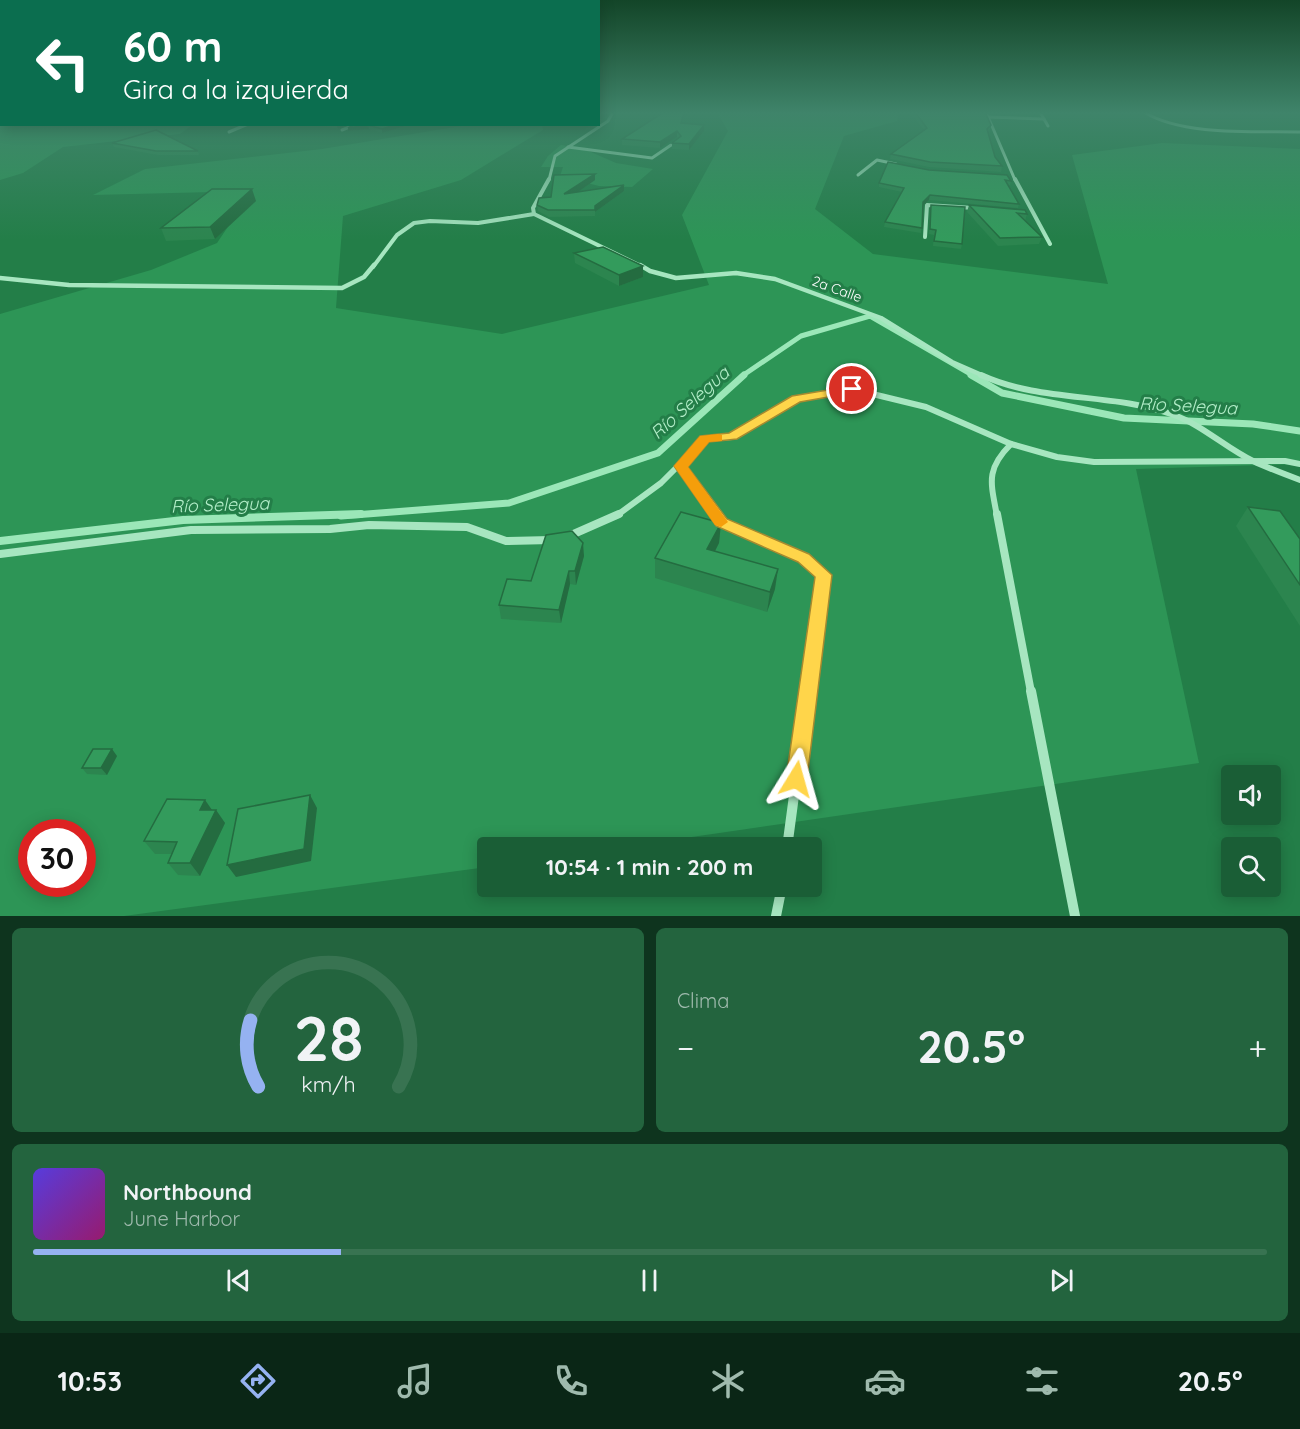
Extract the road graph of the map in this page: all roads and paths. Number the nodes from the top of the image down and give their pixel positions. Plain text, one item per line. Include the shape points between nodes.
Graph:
1 (557, 155) edge
2 (627, 155) edge
3 (657, 155) edge
4 (1003, 155) edge
5 (897, 164) edge
6 (858, 175) dead end
7 (1002, 175) edge
8 (1012, 176) junction
9 (981, 209) edge
10 (1022, 213) edge
11 (534, 214) junction
12 (1032, 214) junction
13 (925, 237) dead end
14 (1050, 244) dead end
15 (0, 278) edge
16 (1011, 444) junction
17 (1253, 461) junction
18 (1300, 464) edge
19 (681, 466) junction
20 (1300, 480) edge
21 (0, 554) edge
22 (788, 837) edge
23 (780, 897) edge
24 (776, 916) edge
25 (1075, 916) edge

1 - 11 street via 549,180 533,208
2 - 3 street via 652,158
4 - 8 street
5 - 6 street via 877,160
7 - 8 street
8 - 12 street
9 - 13 street via 930,204 926,208
10 - 12 street
11 - 15 street via 480,224 428,221 408,227 389,243 363,281 342,288 69,285
11 - 17 street, 2a Calle via 650,271 676,278 755,275 858,309 881,318 952,362 1003,385 1134,404 1175,415
12 - 14 street
16 - 17 street via 1094,462
16 - 19 street via 926,407 852,389 796,399 732,437 705,439
16 - 25 street via 991,467 990,480
17 - 18 street via 1285,460
17 - 20 street
19 - 21 street via 618,516 554,540 506,541 467,527 369,525 191,530
19 - 22 street via 721,522 804,558 824,575
23 - 24 street

